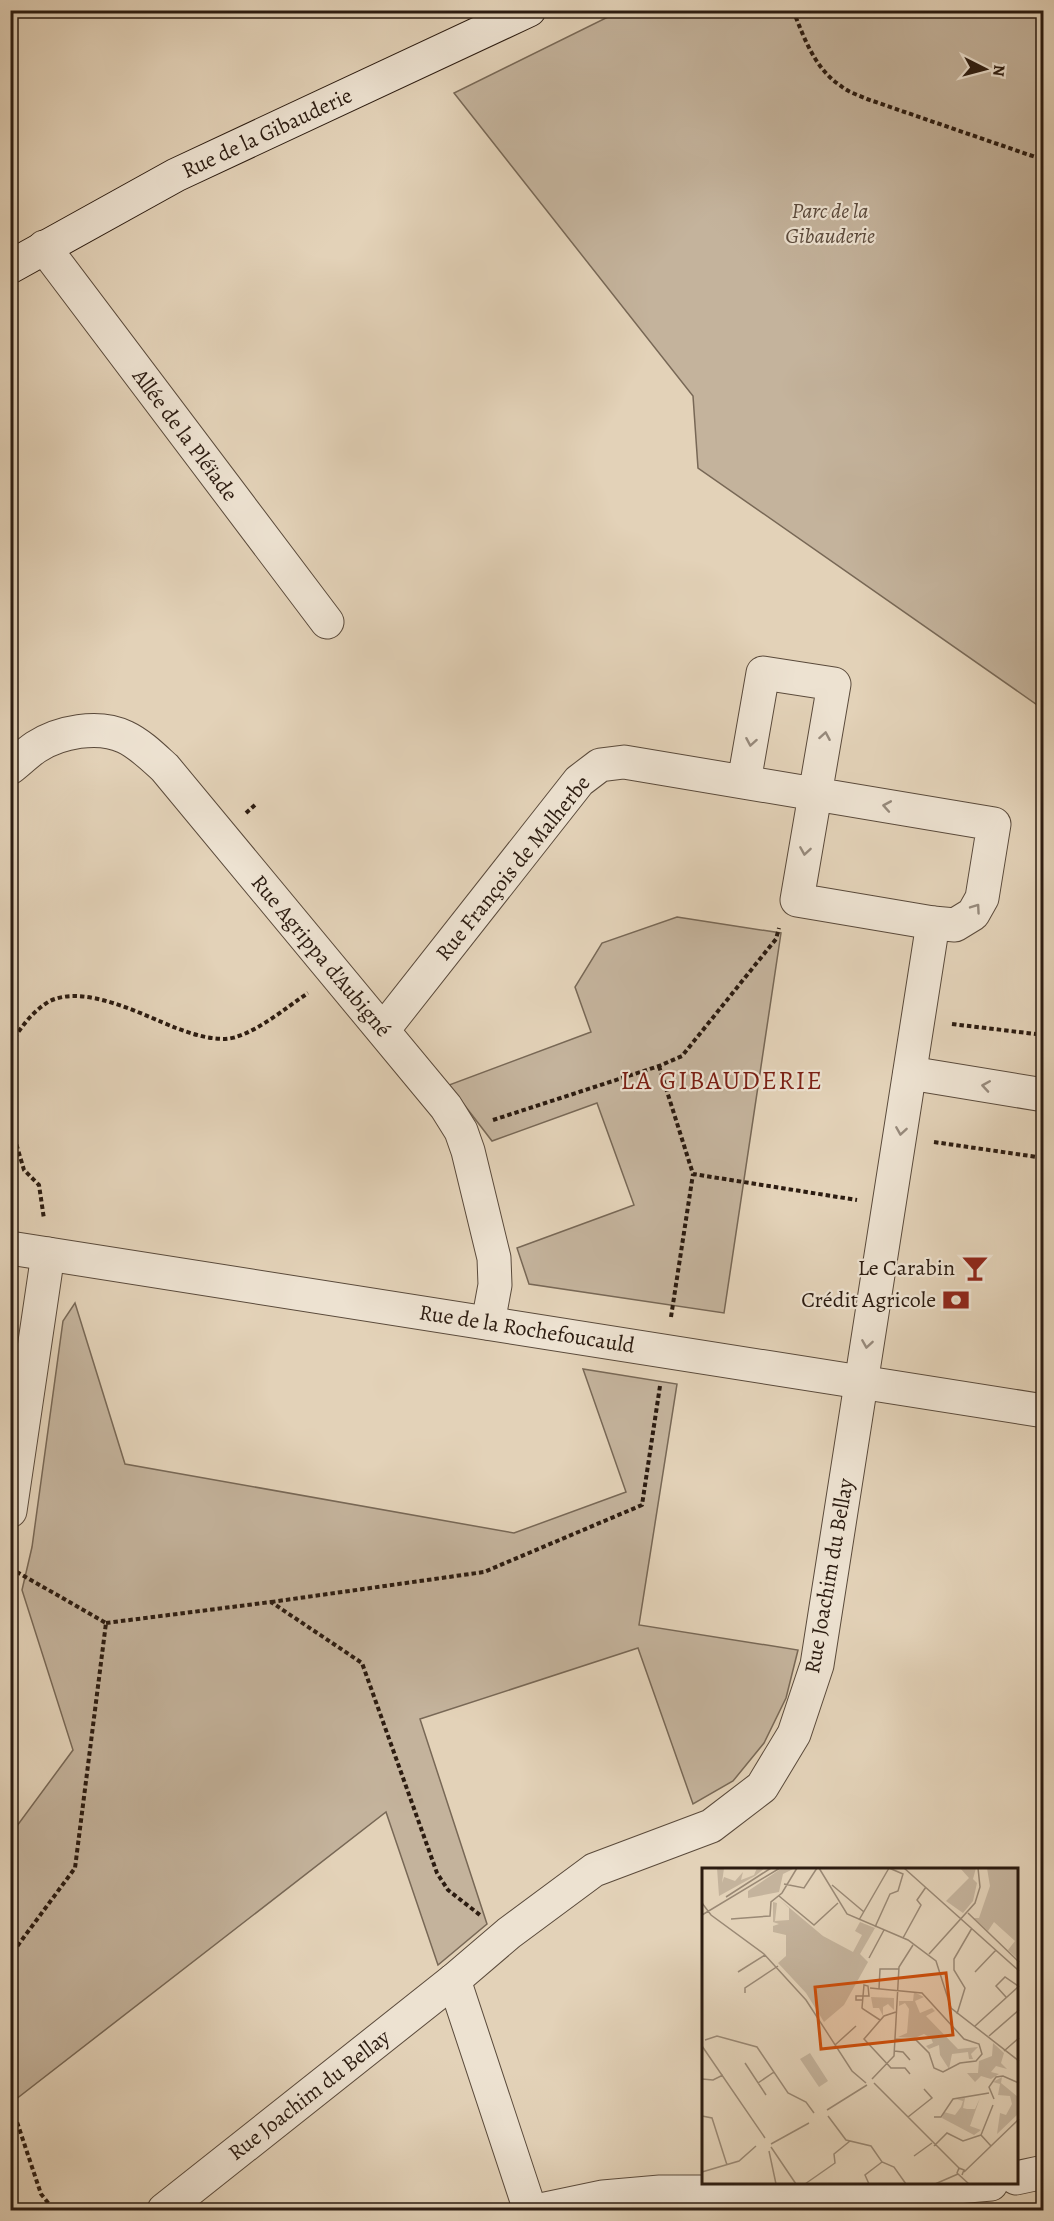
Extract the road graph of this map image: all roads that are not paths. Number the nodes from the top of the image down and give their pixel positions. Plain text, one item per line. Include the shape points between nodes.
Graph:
1 (484, 10) edge
2 (529, 10) edge
3 (10, 242) edge
4 (44, 247) junction
5 (10, 267) edge
6 (327, 622) dead end
7 (10, 768) edge
8 (744, 782) junction
9 (815, 794) junction
10 (933, 923) junction
11 (383, 1030) junction
12 (910, 1073) junction
13 (1044, 1095) edge
14 (10, 1248) edge
15 (48, 1254) junction
16 (488, 1323) junction
17 (861, 1382) junction
18 (1044, 1412) edge
19 (10, 1511) edge
20 (454, 1980) junction
21 (1044, 2172) edge
22 (1018, 2178) edge
23 (980, 2185) edge
24 (164, 2211) edge
25 (530, 2211) edge
26 (541, 2211) edge

1 - 3 street, Rue de la Gibauderie via 168,157
2 - 4 street, Rue de la Gibauderie via 176,175
4 - 5 street, Rue de la Gibauderie
4 - 6 street, Allée de la Pléïade
7 - 11 street, Rue Agrippa d'Aubigné via 36,747 63,734 95,730 124,736 165,768
8 - 9 street, Rue François de Malherbe
9 -> 8 street via 834,684 764,672
8 - 11 street, Rue François de Malherbe via 624,762 600,765 579,781
9 -> 10 street, Rue François de Malherbe via 797,900
10 -> 9 street, Rue François de Malherbe via 955,924 973,914 982,898 994,824
10 - 12 street
11 - 16 street, Rue Agrippa d'Aubigné via 446,1107 468,1152 494,1258 495,1285
13 -> 12 street
12 -> 17 street
14 - 15 street, Rue de la Rochefoucauld
15 - 16 street, Rue de la Rochefoucauld
15 - 19 street
16 - 17 street, Rue de la Rochefoucauld
17 - 18 street, Rue de la Rochefoucauld
17 - 20 street, Rue Joachim du Bellay via 817,1665 795,1734 762,1787 711,1826 594,1870
20 - 24 street, Rue Joachim du Bellay
20 - 25 street
21 - 22 street
23 - 26 street via 898,2192 660,2192 603,2197

